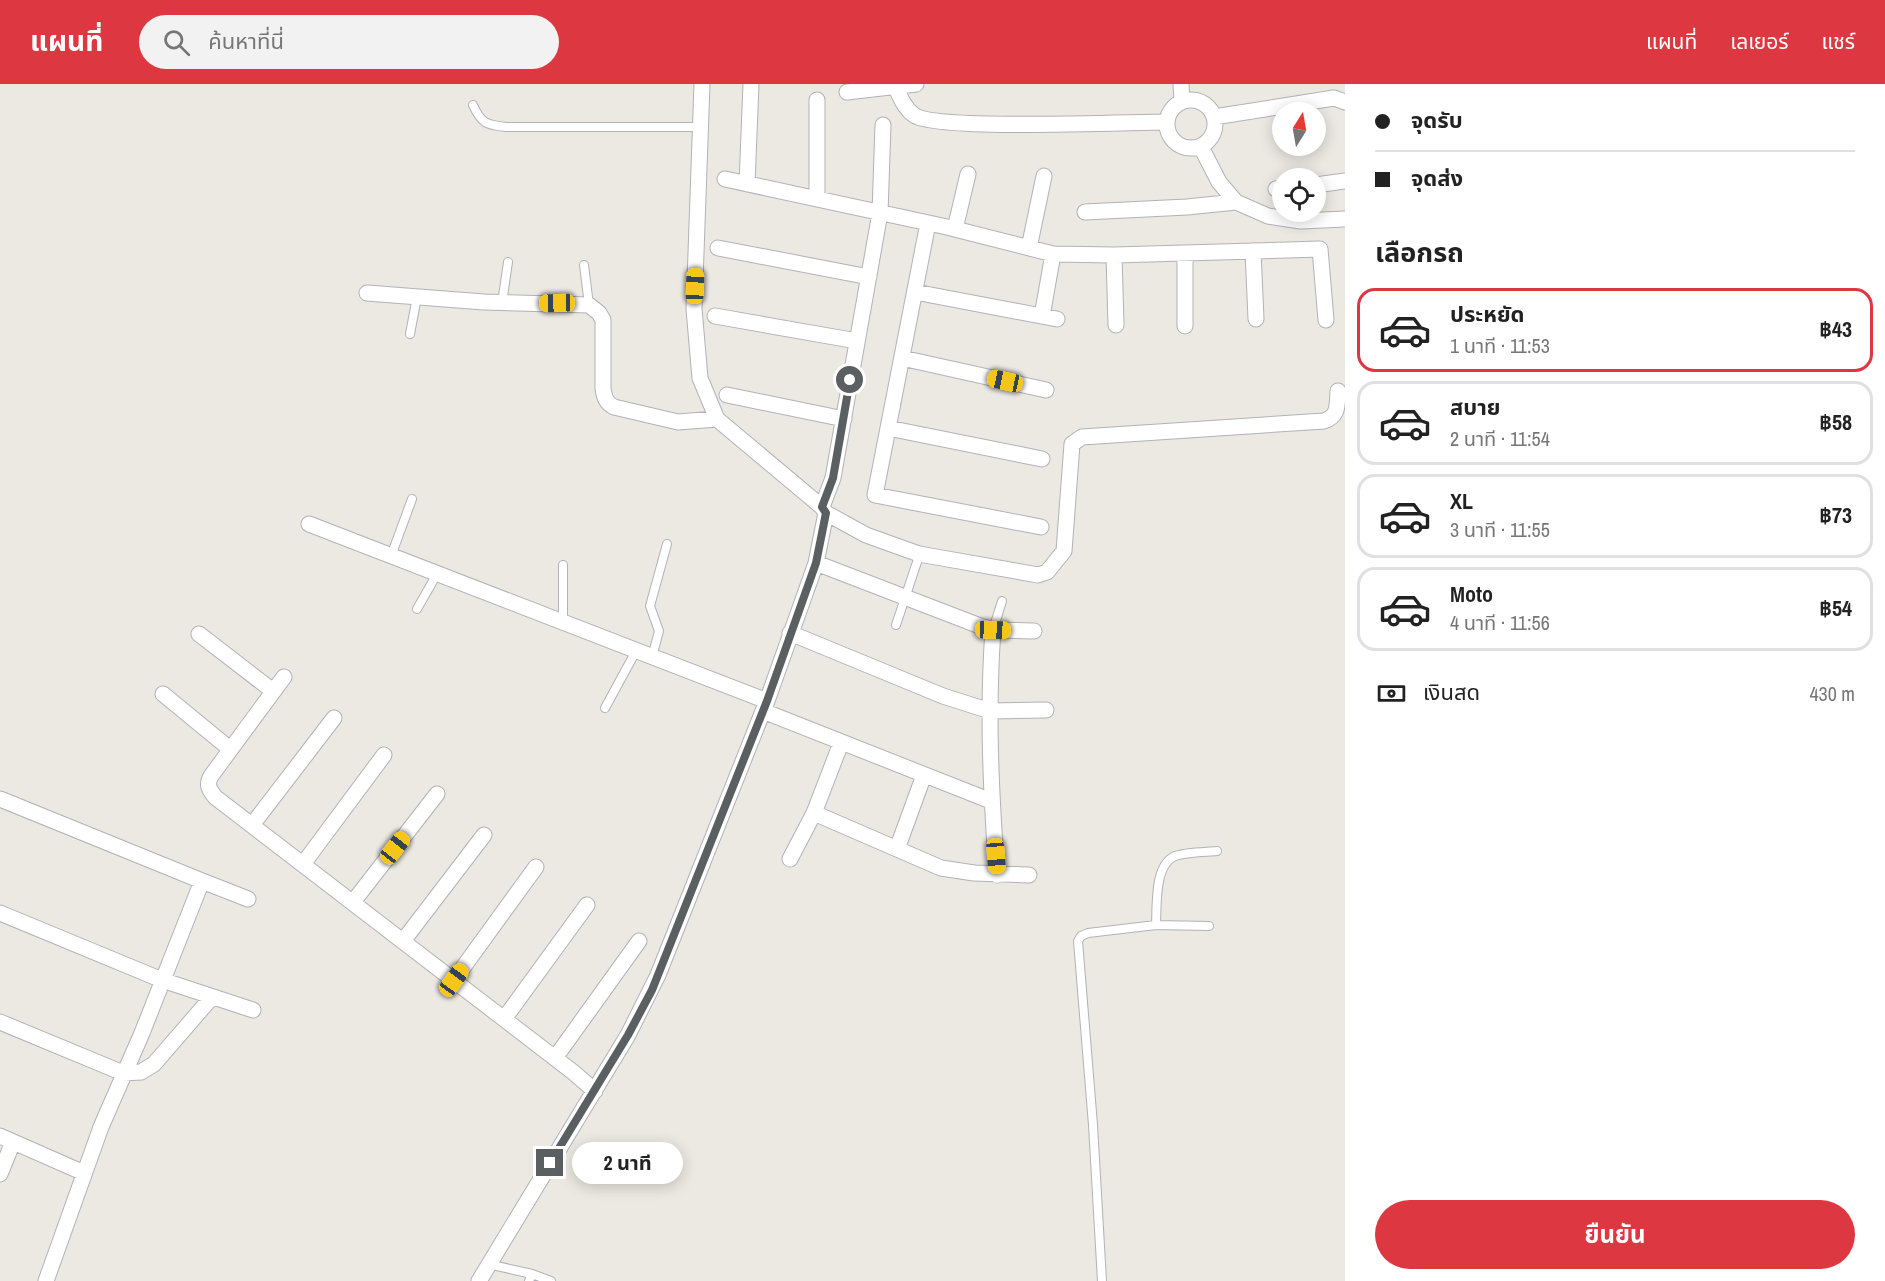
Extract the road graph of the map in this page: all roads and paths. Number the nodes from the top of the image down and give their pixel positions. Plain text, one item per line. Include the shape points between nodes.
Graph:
1 (702, 84) edge
2 (751, 84) edge
3 (916, 84) edge
4 (1181, 84) edge
5 (895, 85) edge
6 (847, 92) dead end
7 (817, 100) dead end
8 (1182, 101) junction
9 (1345, 102) edge
10 (472, 105) dead end
11 (1214, 117) junction
12 (1167, 122) junction
13 (883, 125) dead end
14 (700, 127) junction
15 (1201, 147) junction
16 (968, 174) dead end
17 (1044, 176) dead end
18 (725, 179) dead end
19 (1345, 180) edge
20 (1326, 183) edge
21 (747, 184) junction
22 (817, 199) junction
23 (1236, 202) junction
24 (1085, 212) dead end
25 (880, 213) junction
26 (1345, 219) edge
27 (928, 223) junction
28 (955, 229) junction
29 (718, 248) dead end
30 (1029, 248) junction
31 (1253, 251) junction
32 (1185, 253) junction
33 (1053, 254) junction
34 (1113, 255) junction
35 (508, 262) dead end
36 (584, 265) dead end
37 (869, 277) junction
38 (915, 292) junction
39 (367, 293) dead end
40 (417, 297) junction
41 (502, 303) junction
42 (589, 305) junction
43 (715, 316) dead end
44 (1256, 320) dead end
45 (1326, 320) dead end
46 (1116, 325) dead end
47 (1185, 326) dead end
48 (410, 334) dead end
49 (857, 342) junction
50 (902, 358) junction
51 (1046, 390) dead end
52 (1338, 391) dead end
53 (727, 395) dead end
54 (717, 419) junction
55 (844, 419) junction
56 (888, 428) junction
57 (1042, 459) dead end
58 (412, 499) dead end
59 (824, 510) junction
60 (309, 524) dead end
61 (1041, 527) dead end
62 (667, 544) dead end
63 (391, 556) junction
64 (917, 562) dead end
65 (816, 563) junction
66 (563, 565) dead end
67 (437, 574) junction
68 (906, 597) junction
69 (1002, 601) dead end
70 (417, 609) dead end
71 (563, 623) junction
72 (896, 625) dead end
73 (993, 630) junction
74 (1034, 631) dead end
75 (790, 633) junction
76 (199, 634) dead end
77 (636, 651) junction
78 (652, 658) junction
79 (284, 677) dead end
80 (273, 691) junction
81 (163, 694) dead end
82 (765, 706) junction
83 (605, 708) dead end
84 (1046, 710) dead end
85 (990, 711) junction
86 (334, 718) dead end
87 (841, 743) junction
88 (230, 749) junction
89 (384, 755) dead end
90 (924, 775) junction
91 (437, 794) dead end
92 (0, 799) edge
93 (991, 801) junction
94 (814, 813) junction
95 (252, 825) junction
96 (484, 835) dead end
97 (897, 849) junction
98 (1217, 851) dead end
99 (790, 859) dead end
100 (303, 864) junction
101 (536, 867) dead end
102 (997, 875) junction
103 (1029, 875) dead end
104 (202, 881) junction
105 (249, 898) dead end
106 (352, 902) junction
107 (587, 905) dead end
108 (0, 914) edge
109 (1156, 925) junction
110 (1209, 926) dead end
111 (403, 941) junction
112 (639, 941) dead end
113 (162, 980) junction
114 (454, 980) junction
115 (212, 997) junction
116 (253, 1010) dead end
117 (504, 1019) junction
118 (0, 1022) edge
119 (555, 1058) junction
120 (123, 1073) junction
121 (595, 1091) junction
122 (6, 1139) edge
123 (84, 1173) junction
124 (0, 1174) edge
125 (488, 1264) junction
126 (530, 1277) edge
127 (46, 1281) edge
128 (479, 1281) edge
129 (551, 1281) edge
130 (1102, 1281) edge

1 - 14 street
2 - 21 street
3 - 5 street
4 - 8 street
5 - 6 street
5 - 12 street via 907,108 915,116 932,122
7 - 22 street
8 - 11 street via 1202,103
8 - 12 street via 1171,109
9 - 11 street via 1334,98
10 - 14 lane via 478,119 506,128
11 - 15 street via 1215,130
12 - 15 street via 1169,135 1178,145
13 - 25 street
14 - 54 street via 694,309 700,378
15 - 23 street via 1219,182
16 - 28 street
17 - 30 street
18 - 21 street
19 - 20 street
21 - 22 street
22 - 25 street
23 - 24 street
23 - 26 street via 1268,216 1301,221
25 - 27 street
25 - 37 street
27 - 28 street
27 - 38 street
28 - 30 street
29 - 37 street
30 - 33 street
31 - 32 street
31 - 44 street
31 - 45 street via 1320,249
32 - 34 street
32 - 47 street
33 - 34 street
33 - 38 street via 1049,317
34 - 46 street
35 - 41 lane
36 - 42 lane
37 - 49 street
38 - 50 street
39 - 40 street
40 - 41 street
40 - 48 lane
41 - 42 street
42 - 54 street via 603,320 603,388 607,403 678,422
43 - 49 street
49 - 55 street
50 - 51 street
50 - 56 street
52 - 59 street via 1336,414 1324,421 1076,440 1072,444 1064,551 1047,572 1038,575 890,546
53 - 55 street
54 - 59 street
55 - 59 street
56 - 57 street
56 - 61 street via 875,495
58 - 63 lane
59 - 65 street
60 - 63 street
62 - 78 lane via 650,606 659,631
63 - 67 street
64 - 68 lane
65 - 68 street
65 - 75 street
66 - 71 lane
67 - 70 lane
67 - 71 street
68 - 72 lane
68 - 73 street
69 - 73 lane
71 - 77 street
73 - 74 street
73 - 85 street
75 - 82 street
75 - 85 street via 943,696
76 - 80 street
77 - 78 street
77 - 83 lane
78 - 82 street
79 - 80 street
80 - 88 street
81 - 88 street
82 - 87 street
82 - 121 street via 658,975
84 - 85 street
85 - 93 street
86 - 95 street
87 - 90 street
87 - 94 street
88 - 95 street via 208,786 215,797
89 - 100 street
90 - 93 street
90 - 97 street
91 - 106 street
92 - 104 street
93 - 102 street
94 - 97 street
94 - 99 street
95 - 100 street
96 - 111 street
97 - 102 street via 941,868
98 - 109 lane via 1175,856 1166,863 1160,872
100 - 106 street
101 - 114 street
102 - 103 street
104 - 105 street
104 - 113 street
106 - 111 street
107 - 117 street
108 - 113 street
109 - 110 lane
109 - 130 lane via 1088,933 1078,941
111 - 114 street
112 - 119 street
113 - 115 street
113 - 120 street
114 - 117 street
115 - 116 street
115 - 120 street via 147,1070
117 - 119 street
118 - 120 street
119 - 121 street
120 - 123 street
121 - 125 street
122 - 123 street
122 - 124 street
123 - 127 street
125 - 126 lane
125 - 128 street
126 - 129 lane

